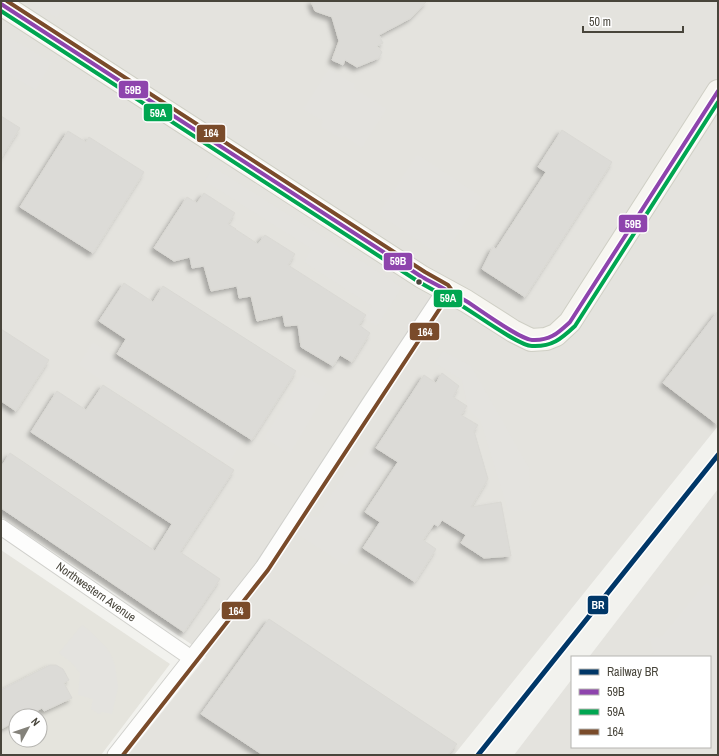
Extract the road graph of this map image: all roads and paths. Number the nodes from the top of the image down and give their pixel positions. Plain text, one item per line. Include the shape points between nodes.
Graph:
1 (1, 4) edge
2 (718, 91) edge
3 (445, 290) junction
4 (1, 527) edge
5 (191, 658) junction
6 (115, 755) edge

1 - 3 street
2 - 3 street via 574,316 556,335 531,340
3 - 5 street via 263,567
4 - 5 street, Northwestern Avenue
5 - 6 street

